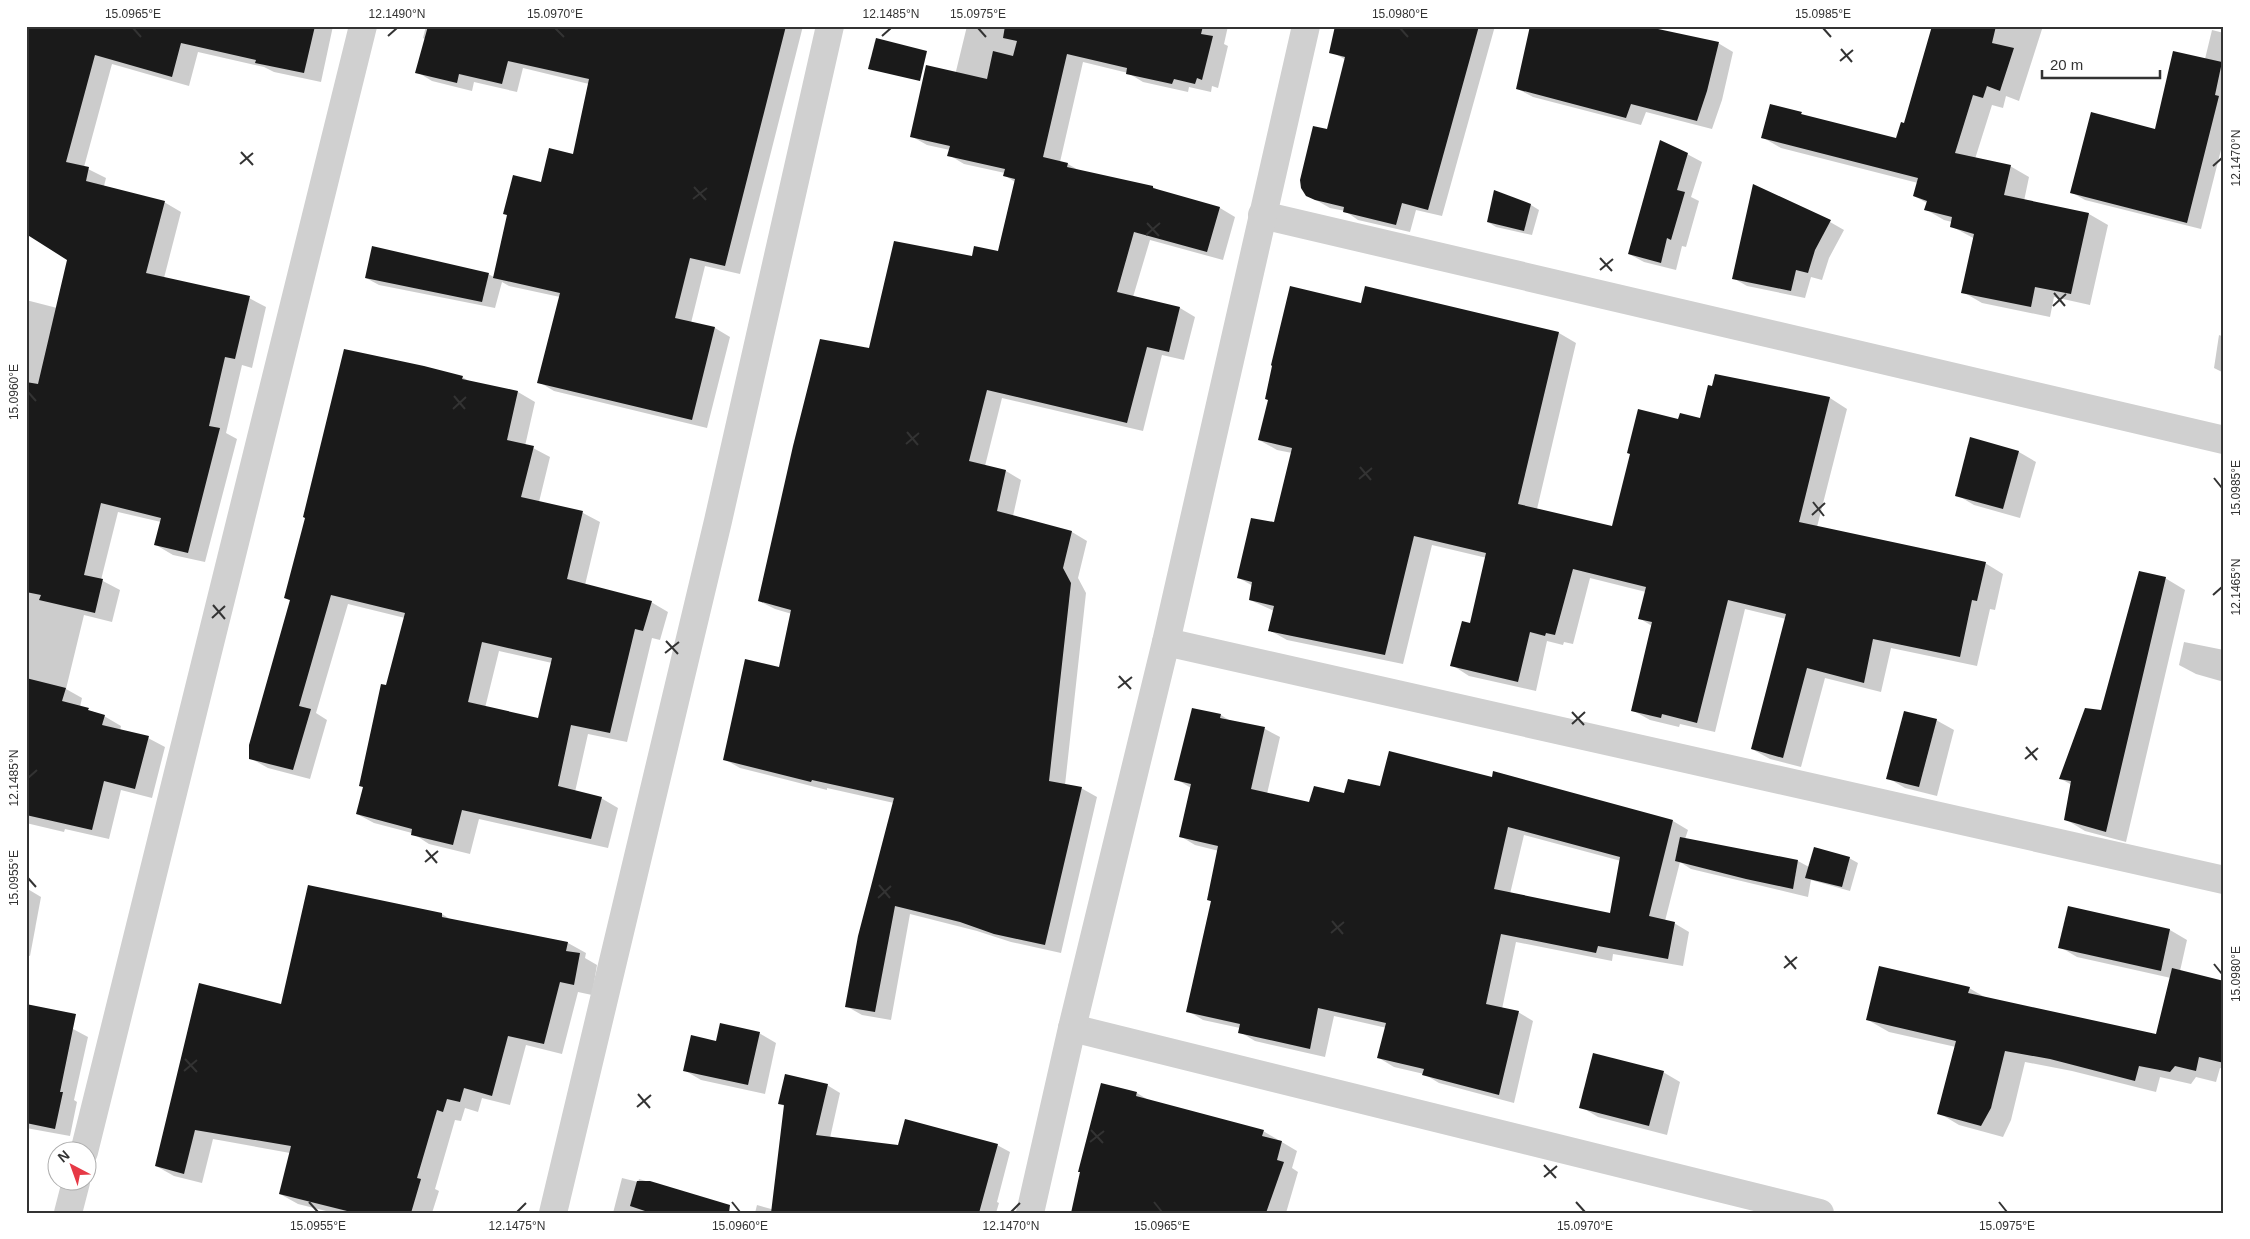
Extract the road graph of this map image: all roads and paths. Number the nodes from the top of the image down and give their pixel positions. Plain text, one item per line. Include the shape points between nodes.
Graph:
1 (363, 26) edge
2 (830, 26) edge
3 (1306, 26) edge
4 (1262, 215) junction
5 (2224, 440) edge
6 (1166, 642) junction
7 (2224, 880) edge
8 (1072, 1028) junction
9 (86, 1142) edge
10 (73, 1192) edge
11 (68, 1213) edge
12 (553, 1213) edge
13 (1030, 1213) edge
14 (1820, 1213) edge

1 - 9 street
2 - 12 street via 713,540
3 - 4 street
4 - 5 street
4 - 6 street
6 - 7 street
6 - 8 street
8 - 13 street
8 - 14 street
10 - 11 street

